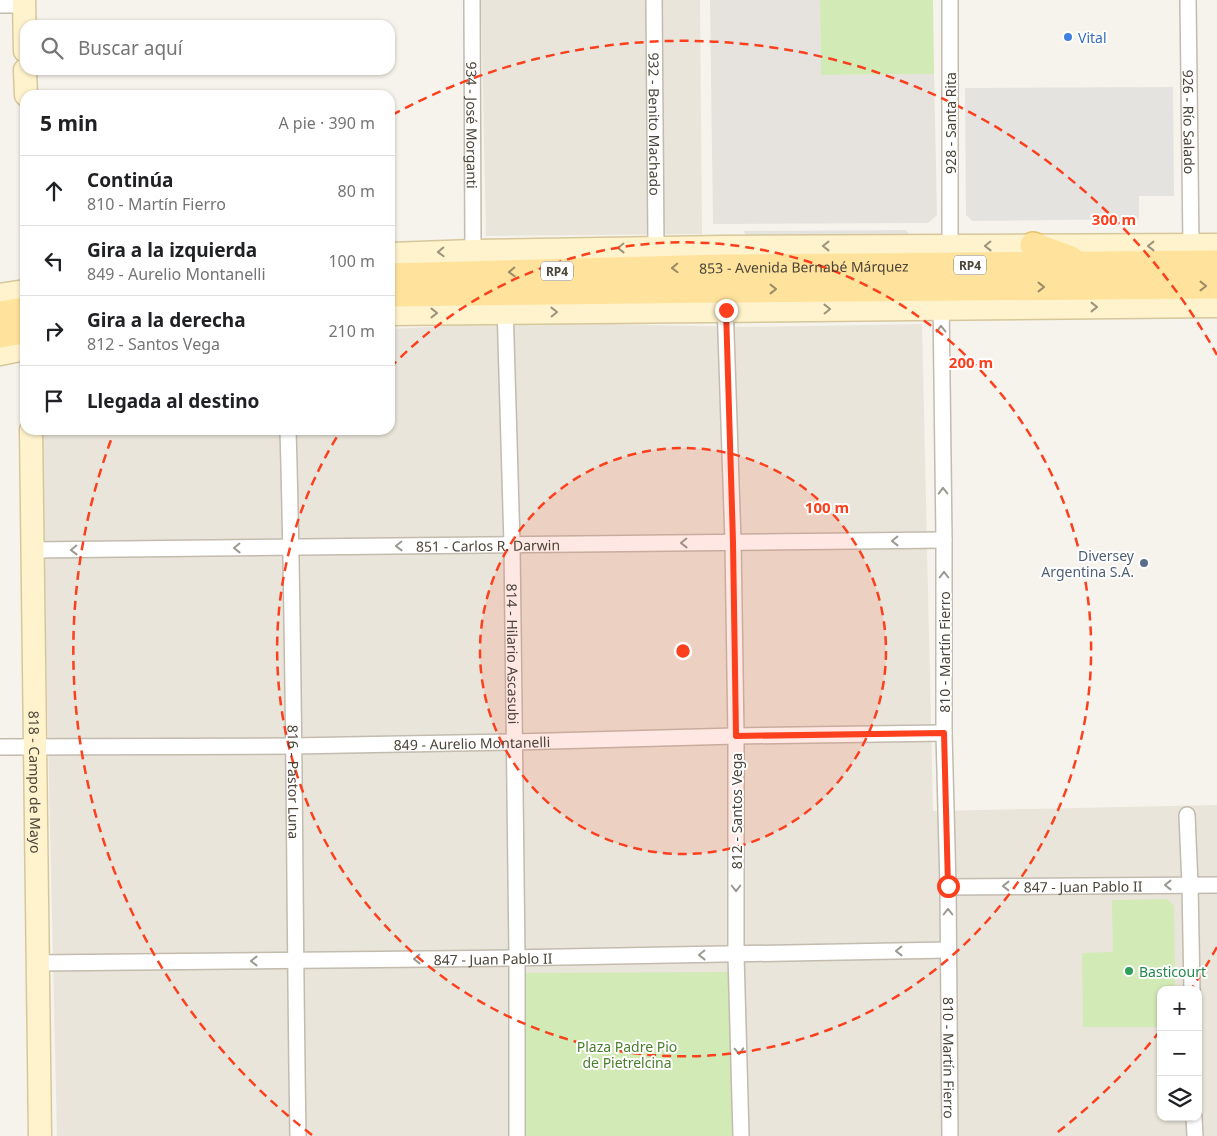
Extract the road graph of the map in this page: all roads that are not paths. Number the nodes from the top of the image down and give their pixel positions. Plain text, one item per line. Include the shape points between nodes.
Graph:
1 (472, 0) edge
2 (654, 0) edge
3 (950, 0) edge
4 (1188, 0) edge
5 (24, 3) edge
6 (0, 5) edge
7 (24, 20) edge
8 (26, 75) edge
9 (26, 90) edge
10 (1033, 245) junction
11 (1217, 245) edge
12 (950, 246) junction
13 (1191, 246) junction
14 (656, 248) junction
15 (473, 251) junction
16 (395, 254) edge
17 (1217, 263) edge
18 (1086, 264) junction
19 (395, 276) edge
20 (724, 278) junction
21 (1217, 286) edge
22 (20, 292) edge
23 (395, 294) edge
24 (0, 295) edge
25 (941, 298) junction
26 (505, 302) junction
27 (1217, 306) edge
28 (20, 311) edge
29 (395, 313) edge
30 (0, 314) edge
31 (20, 332) edge
32 (0, 335) edge
33 (20, 350) edge
34 (0, 354) edge
35 (31, 435) edge
36 (288, 435) edge
37 (944, 540) junction
38 (733, 542) junction
39 (512, 544) junction
40 (291, 548) junction
41 (33, 550) junction
42 (944, 733) junction
43 (736, 736) junction
44 (514, 742) junction
45 (0, 746) edge
46 (36, 746) junction
47 (293, 746) junction
48 (1187, 814) dead end
49 (1190, 885) junction
50 (1217, 885) edge
51 (948, 886) junction
52 (948, 950) junction
53 (736, 955) junction
54 (517, 957) junction
55 (295, 961) junction
56 (38, 963) junction
57 (1192, 986) edge
58 (1194, 1121) edge
59 (40, 1136) edge
60 (298, 1136) edge
61 (517, 1136) edge
62 (741, 1136) edge
63 (950, 1136) edge
64 (1195, 1136) edge

1 - 15 street, 934 - José Morganti
2 - 14 street, 932 - Benito Machado
3 - 12 street, 928 - Santa Rita
4 - 13 street, 926 - Río Salado
5 - 6 street
5 - 7 street
8 - 9 street
10 -> 12 street, 853 - Avenida Bernabé Márquez
13 -> 10 street, 853 - Avenida Bernabé Márquez
10 - 18 main road
11 - 13 street, 853 - Avenida Bernabé Márquez
12 -> 20 street, 853 - Avenida Bernabé Márquez
14 -> 15 street, 853 - Avenida Bernabé Márquez
14 - 20 street, 853 - Avenida Bernabé Márquez
15 -> 16 street, 853 - Avenida Bernabé Márquez
17 - 18 main road, 853 - Avenida Bernabé Márquez / RP4
18 - 20 main road, 853 - Avenida Bernabé Márquez / RP4
20 -> 19 main road, 853 - Avenida Bernabé Márquez / RP4
20 -> 25 main road, 853 - Avenida Bernabé Márquez / RP4
26 -> 20 main road, 853 - Avenida Bernabé Márquez / RP4
20 - 38 street, 812 - Santos Vega
25 -> 21 main road, 853 - Avenida Bernabé Márquez / RP4
22 - 24 street
23 - 26 main road, 853 - Avenida Bernabé Márquez / RP4
25 -> 27 street, 853 - Avenida Bernabé Márquez
37 -> 25 street, 810 - Martín Fierro
29 -> 26 street, 853 - Avenida Bernabé Márquez
26 - 39 street, 814 - Hilario Ascasubi
28 - 30 main road
31 - 32 main road
33 - 34 street
35 - 41 street, 818 - Campo de Mayo
36 - 40 street, 816 - Pastor Luna
37 -> 38 street, 851 - Carlos R. Darwin
42 -> 37 street, 810 - Martín Fierro
38 -> 39 street, 851 - Carlos R. Darwin
38 - 43 street, 812 - Santos Vega
39 -> 40 street, 851 - Carlos R. Darwin
39 - 44 street, 814 - Hilario Ascasubi
40 -> 41 street, 851 - Carlos R. Darwin
40 - 47 street, 816 - Pastor Luna
41 - 46 street, 818 - Campo de Mayo
42 - 43 street, 849 - Aurelio Montanelli
42 - 51 street, 810 - Martín Fierro
43 - 44 street, 849 - Aurelio Montanelli
43 -> 53 street, 812 - Santos Vega
44 - 47 street, 849 - Aurelio Montanelli
44 - 54 street, 814 - Hilario Ascasubi
45 - 46 street, 849 - Aurelio Montanelli
46 - 47 street, 849 - Aurelio Montanelli
46 - 56 street, 818 - Campo de Mayo
47 - 55 street, 816 - Pastor Luna
48 - 49 street
49 - 50 street, 847 - Juan Pablo II
49 -> 51 street, 847 - Juan Pablo II
49 - 57 street
52 -> 51 street, 810 - Martín Fierro
52 -> 53 street, 847 - Juan Pablo II
52 - 63 street, 810 - Martín Fierro
53 -> 54 street, 847 - Juan Pablo II
53 -> 62 street, 812 - Santos Vega
54 -> 55 street, 847 - Juan Pablo II
54 - 61 street, 814 - Hilario Ascasubi
55 -> 56 street, 847 - Juan Pablo II
55 - 60 street, 816 - Pastor Luna
56 - 59 street, 818 - Campo de Mayo
58 - 64 street

